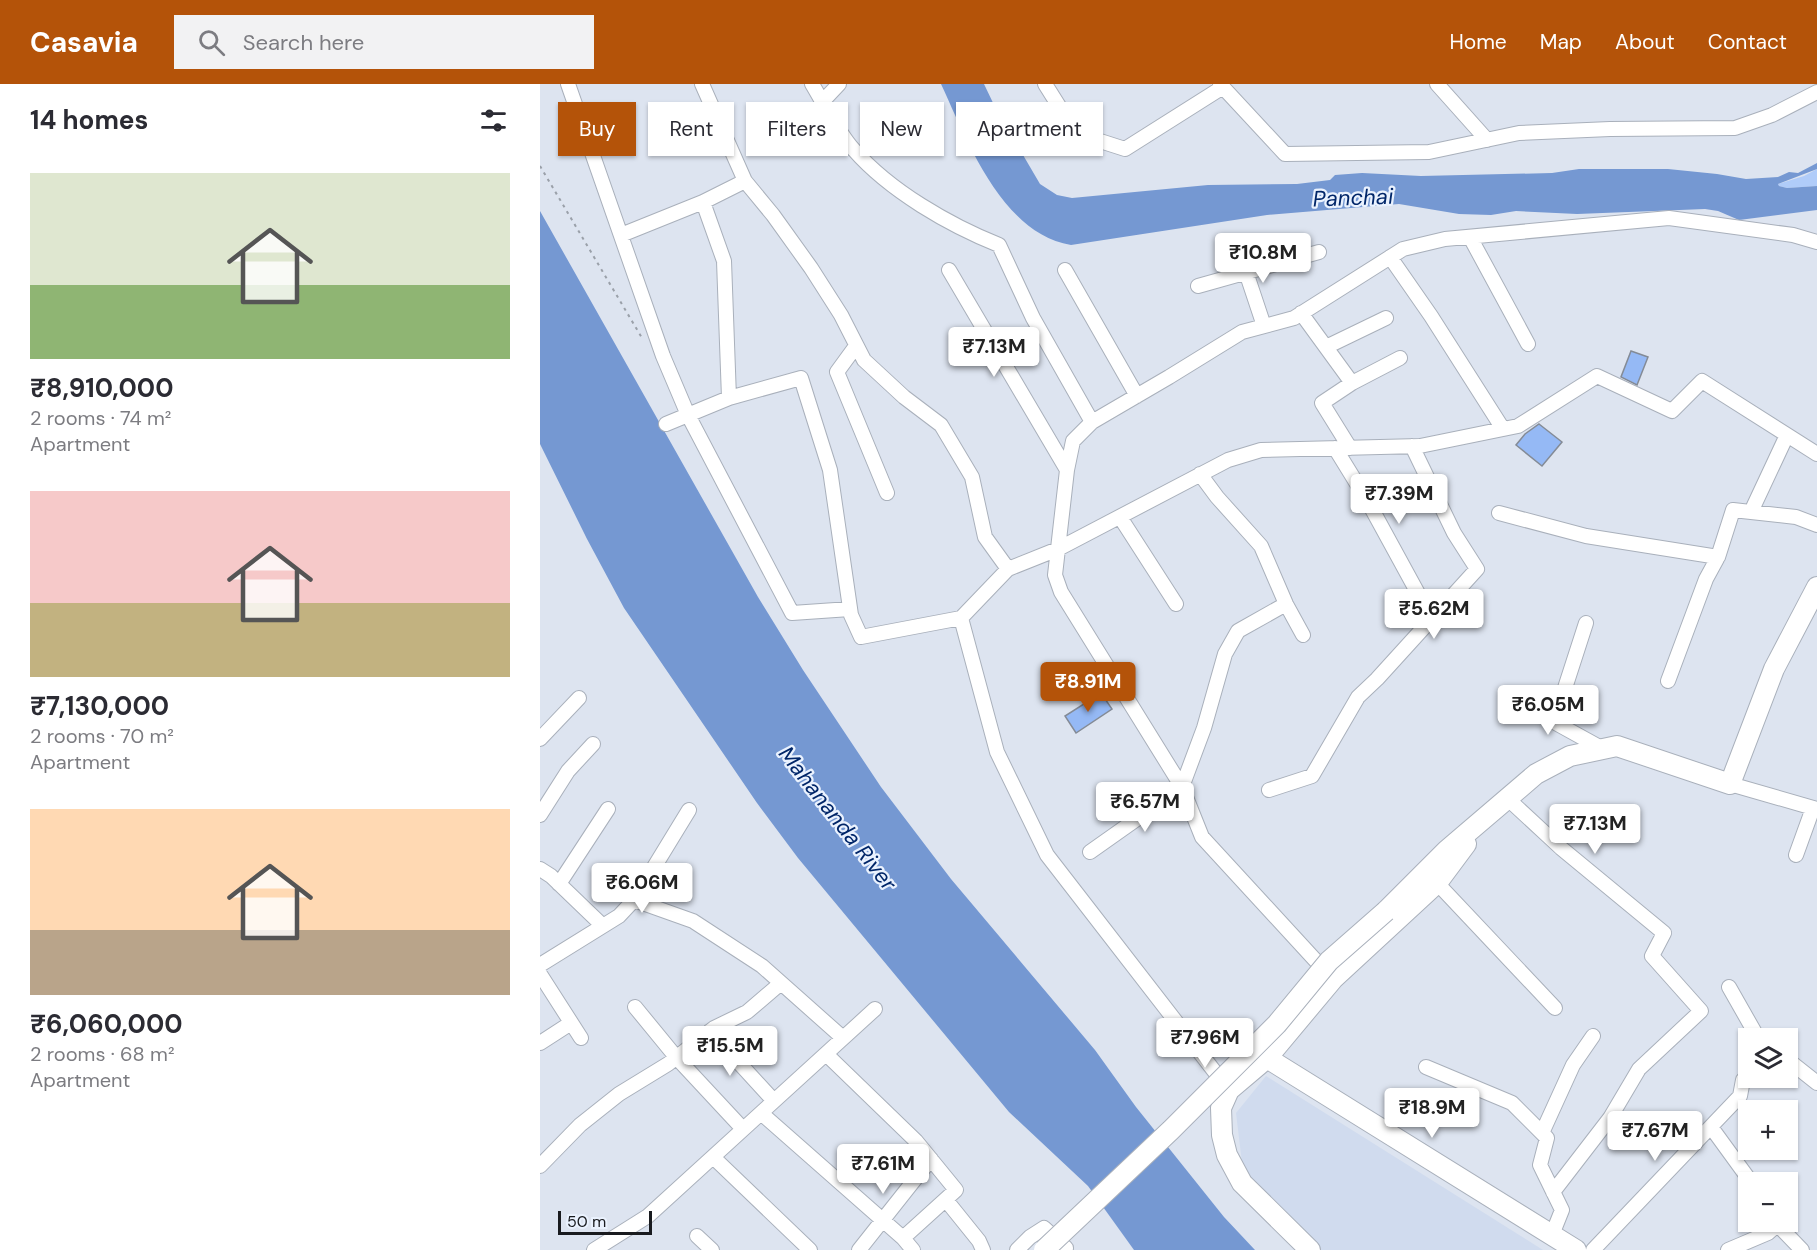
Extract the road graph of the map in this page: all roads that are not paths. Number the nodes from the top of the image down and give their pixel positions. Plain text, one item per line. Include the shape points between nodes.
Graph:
1 (568, 84) edge
2 (702, 84) edge
3 (812, 84) edge
4 (839, 84) edge
5 (1045, 84) edge
6 (1437, 84) edge
7 (1222, 86) edge
8 (1817, 92) edge
9 (823, 101) junction
10 (1486, 140) junction
11 (745, 181) junction
12 (703, 202) junction
13 (621, 235) junction
14 (1470, 237) junction
15 (1817, 242) edge
16 (1319, 252) dead end
17 (1390, 258) junction
18 (949, 270) dead end
19 (1065, 270) dead end
20 (1246, 273) junction
21 (1198, 286) dead end
22 (1301, 313) junction
23 (1386, 318) dead end
24 (1264, 326) junction
25 (1528, 344) dead end
26 (856, 346) junction
27 (1326, 347) junction
28 (1400, 358) dead end
29 (1352, 383) junction
30 (1137, 396) junction
31 (729, 398) junction
32 (688, 415) junction
33 (1092, 422) junction
34 (666, 424) dead end
35 (1503, 429) junction
36 (1787, 435) junction
37 (1412, 446) junction
38 (1335, 448) junction
39 (1350, 448) junction
40 (1817, 454) edge
41 (1067, 470) junction
42 (1200, 474) junction
43 (887, 493) dead end
44 (1751, 512) junction
45 (1499, 513) dead end
46 (1120, 517) junction
47 (1817, 525) edge
48 (1058, 549) junction
49 (1718, 557) junction
50 (1008, 569) junction
51 (1817, 587) edge
52 (1176, 604) dead end
53 (1286, 604) junction
54 (850, 609) junction
55 (961, 618) junction
56 (1432, 619) junction
57 (1586, 623) dead end
58 (1302, 635) dead end
59 (1668, 681) dead end
60 (1507, 696) dead end
61 (579, 698) dead end
62 (1554, 722) junction
63 (540, 739) edge
64 (593, 744) dead end
65 (1603, 748) junction
66 (1730, 784) junction
67 (1182, 787) junction
68 (1269, 790) dead end
69 (1507, 798) junction
70 (608, 809) dead end
71 (1815, 809) edge
72 (689, 810) dead end
73 (540, 815) edge
74 (1479, 822) junction
75 (1090, 852) dead end
76 (1796, 855) dead end
77 (540, 869) edge
78 (1437, 883) junction
79 (560, 884) junction
80 (634, 900) junction
81 (603, 926) junction
82 (540, 965) edge
83 (540, 974) edge
84 (1333, 979) junction
85 (781, 983) junction
86 (1728, 987) dead end
87 (635, 1007) dead end
88 (1555, 1008) dead end
89 (875, 1009) dead end
90 (571, 1023) junction
91 (1752, 1028) edge
92 (710, 1031) junction
93 (1593, 1036) dead end
94 (581, 1038) dead end
95 (843, 1038) junction
96 (540, 1043) edge
97 (825, 1054) junction
98 (676, 1057) junction
99 (1267, 1058) junction
100 (1426, 1067) dead end
101 (1798, 1068) edge
102 (1817, 1083) edge
103 (1742, 1088) edge
104 (1229, 1090) junction
105 (774, 1101) junction
106 (761, 1113) junction
107 (1711, 1128) junction
108 (743, 1129) junction
109 (1542, 1133) junction
110 (713, 1157) junction
111 (931, 1159) junction
112 (540, 1166) edge
113 (1743, 1172) edge
114 (1553, 1192) junction
115 (946, 1200) junction
116 (883, 1221) junction
117 (1769, 1232) edge
118 (1785, 1232) edge
119 (1552, 1235) junction
120 (697, 1236) dead end
121 (903, 1238) junction
122 (612, 1246) edge
123 (594, 1250) edge
124 (712, 1250) edge
125 (810, 1250) edge
126 (859, 1250) edge
127 (913, 1250) edge
128 (983, 1250) edge
129 (1017, 1250) edge
130 (1044, 1250) edge
131 (1064, 1250) edge
132 (1310, 1250) edge
133 (1576, 1250) edge
134 (1593, 1250) edge
135 (1728, 1250) edge
136 (1802, 1250) edge

1 - 13 street
2 - 11 street
3 - 9 street
4 - 9 street
5 - 7 street via 1062,111 1097,140 1125,149
6 - 10 street
7 - 10 street via 1285,154 1429,152
8 - 10 street via 1735,128 1599,129 1519,133
9 - 33 street via 852,149 874,170 935,215 999,245 1033,318
11 - 12 street
11 - 26 street via 811,268
12 - 13 street
12 - 31 street via 724,261
13 - 32 street
14 - 15 street via 1669,218 1793,235
14 - 17 street via 1403,249
14 - 25 street
16 - 20 street
17 - 22 street
17 - 35 street
18 - 41 street
19 - 30 street
20 - 21 street
20 - 24 street
22 - 24 street
22 - 27 street
23 - 27 street
24 - 30 street via 1242,332
26 - 43 street via 837,372
26 - 50 street via 872,368 941,425 972,477 985,537
27 - 29 street
28 - 29 street
29 - 39 street via 1322,403
30 - 33 street
31 - 32 street
31 - 54 street via 801,378 830,470
32 - 34 street
32 - 54 street via 792,613
33 - 41 street via 1073,441
35 - 36 street via 1518,426 1597,376 1672,411 1702,381
35 - 37 street
36 - 40 street
36 - 44 street
37 - 39 street
37 - 56 street via 1454,532 1477,569
38 - 39 street
38 - 42 street via 1261,450
38 - 56 street via 1368,500
41 - 48 street
42 - 46 street
42 - 53 street via 1261,546
44 - 47 street via 1796,517
44 - 49 street via 1733,510
45 - 49 street via 1586,536
46 - 48 street
46 - 52 street
48 - 50 street
48 - 67 street via 1055,575 1061,592
49 - 59 street
50 - 55 street
51 - 66 street via 1774,669
53 - 58 street
53 - 67 street via 1238,632 1225,654
54 - 55 street via 861,638
55 - 104 street via 997,752 1047,855
56 - 68 street via 1358,697 1312,776
57 - 62 street
60 - 62 street
61 - 63 street
62 - 65 street
64 - 73 street via 568,771
65 - 66 street via 1617,746
65 - 69 street via 1570,756 1536,774
66 - 71 street
67 - 75 street
67 - 84 street via 1202,837
69 - 74 street
69 - 114 street via 1664,933 1652,956 1701,1011 1639,1069 1610,1118
70 - 79 street
71 - 76 street
72 - 80 street
74 - 78 street
74 - 130 street, bridge via 1329,961 1277,1024
77 - 79 street
78 - 84 street
78 - 88 street
79 - 81 street
80 - 81 street
80 - 85 street via 693,921
81 - 82 street
83 - 90 street
84 - 99 street
85 - 92 street via 747,1012
85 - 95 street
86 - 91 street
87 - 98 street
89 - 95 street
90 - 94 street
90 - 96 street
92 - 98 street
92 - 105 street
93 - 109 street via 1573,1065
95 - 97 street
97 - 105 street
97 - 111 street
98 - 108 street
98 - 112 street via 580,1125
99 - 104 street
99 - 119 street
100 - 109 street via 1512,1103
101 - 102 street
103 - 107 street via 1740,1096
104 - 132 street via 1221,1108 1227,1155 1242,1183
105 - 106 street
106 - 108 street
106 - 116 street
107 - 113 street
107 - 134 street
108 - 110 street
109 - 114 street via 1547,1138 1540,1165
110 - 122 street
110 - 125 street
111 - 115 street via 956,1190
111 - 116 street
114 - 119 street via 1562,1210
115 - 121 street
115 - 128 street
116 - 121 street
116 - 126 street
117 - 135 street
118 - 136 street
119 - 133 street
120 - 124 street
121 - 127 street
122 - 123 street
129 - 131 street via 1044,1228

